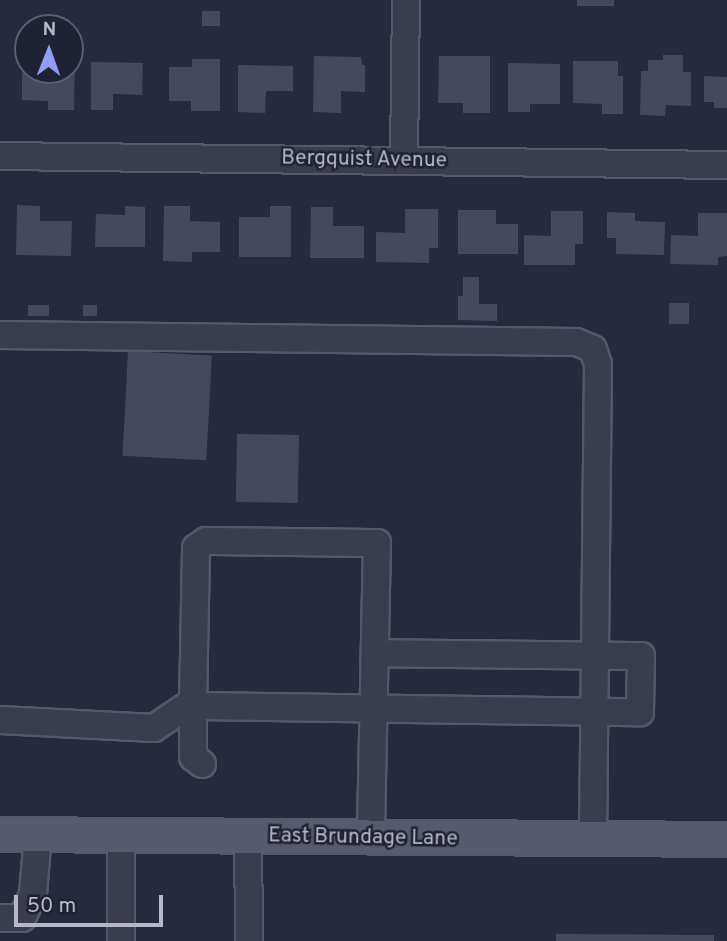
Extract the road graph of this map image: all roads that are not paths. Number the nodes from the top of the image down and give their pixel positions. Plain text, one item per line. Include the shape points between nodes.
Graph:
1 (406, 0) edge
2 (0, 156) edge
3 (404, 160) junction
4 (727, 165) edge
5 (0, 335) edge
6 (375, 653) junction
7 (595, 656) junction
8 (194, 703) junction
9 (374, 707) junction
10 (594, 711) junction
11 (0, 720) edge
12 (202, 764) dead end
13 (0, 834) edge
14 (38, 835) junction
15 (121, 835) junction
16 (248, 837) junction
17 (371, 838) junction
18 (727, 839) edge
19 (593, 840) junction
20 (0, 918) edge
21 (121, 941) edge
22 (249, 941) edge

1 - 3 street
2 - 3 street, Bergquist Avenue
3 - 4 street, Bergquist Avenue
5 - 7 street via 576,342 593,349 598,364
6 - 7 street
6 - 8 street via 377,543 206,541 196,548
6 - 9 street
7 - 10 street
7 - 10 street via 641,656 640,712
8 - 9 street
8 - 11 street via 154,728
8 - 12 street via 193,757
9 - 10 street
9 - 17 street
10 - 19 street
13 - 14 main road, East Brundage Lane
14 - 15 main road, East Brundage Lane
14 - 20 street via 33,894 22,918
15 - 16 main road, East Brundage Lane
15 - 21 street
16 - 17 main road, East Brundage Lane
16 - 22 street
17 - 19 main road, East Brundage Lane
18 - 19 main road, East Brundage Lane

